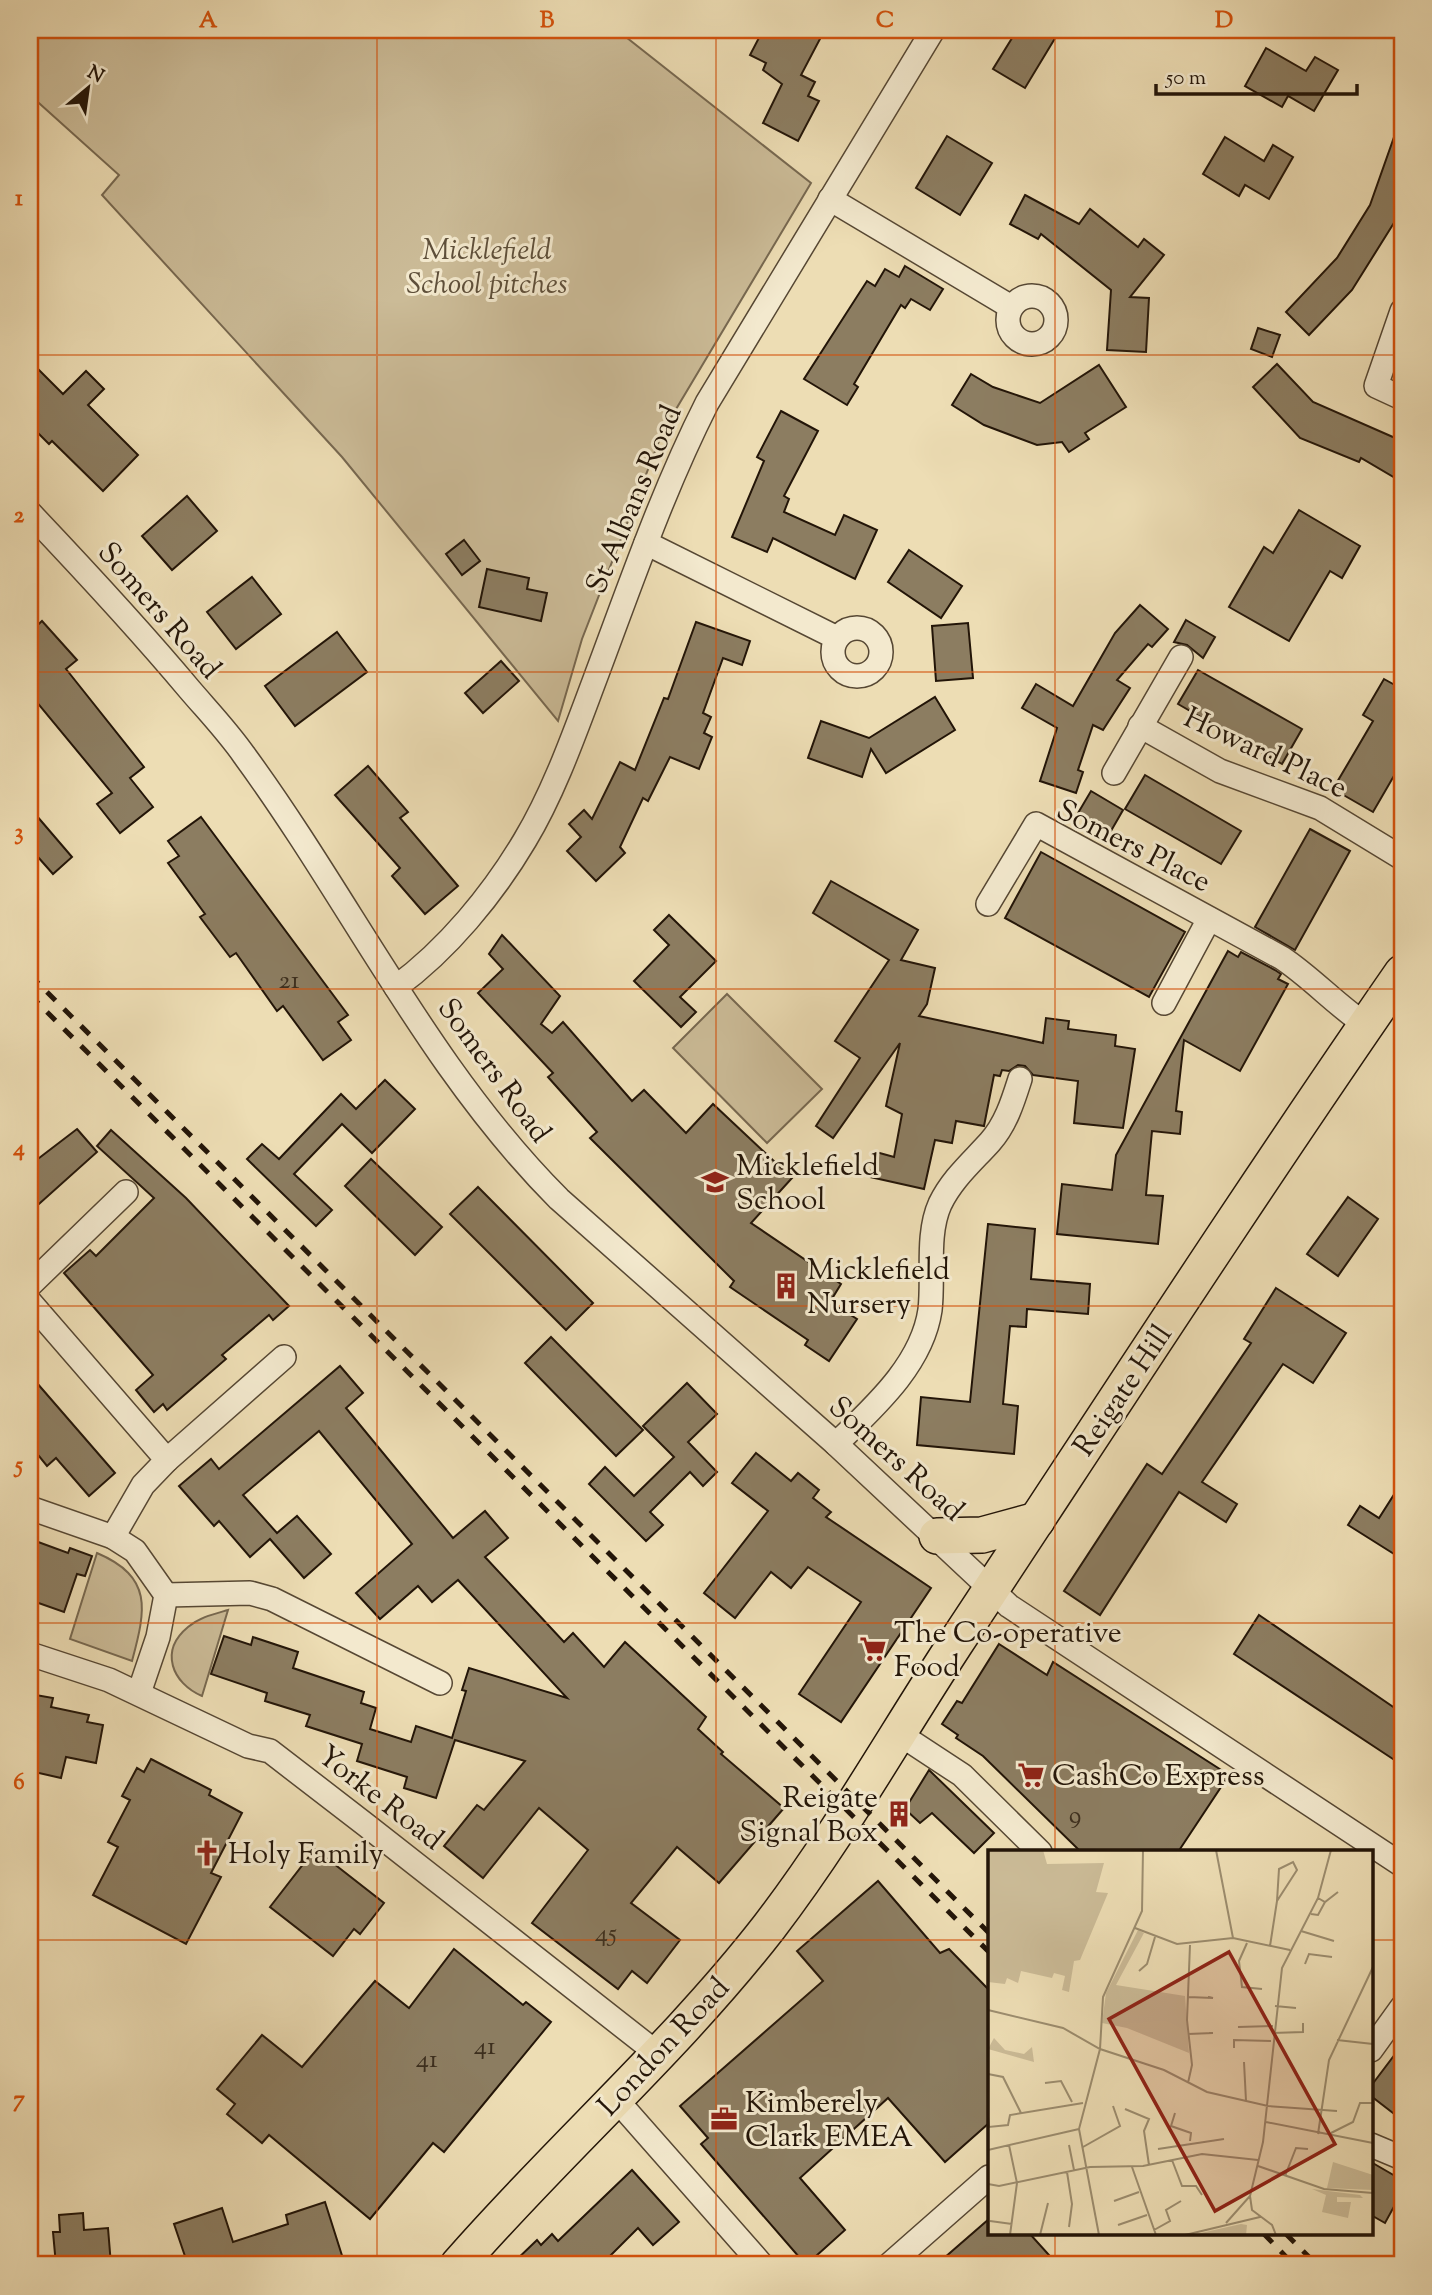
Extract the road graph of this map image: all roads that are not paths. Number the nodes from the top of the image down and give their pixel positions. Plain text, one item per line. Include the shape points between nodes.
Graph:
1 (933, 30) edge
2 (830, 199) junction
3 (1011, 307) dead end
4 (1402, 311) edge
5 (1402, 398) edge
6 (30, 513) edge
7 (646, 543) junction
8 (837, 638) dead end
9 (1181, 657) dead end
10 (1140, 726) junction
11 (1114, 773) dead end
12 (1402, 858) edge
13 (988, 904) dead end
14 (1209, 919) junction
15 (1402, 973) edge
16 (396, 987) junction
17 (1164, 1003) dead end
18 (1366, 1025) junction
19 (1020, 1080) dead end
20 (126, 1192) dead end
21 (30, 1284) edge
22 (30, 1303) edge
23 (284, 1357) dead end
24 (836, 1444) junction
25 (167, 1460) junction
26 (30, 1508) edge
27 (1037, 1520) junction
28 (937, 1536) junction
29 (113, 1537) junction
30 (991, 1590) junction
31 (166, 1595) junction
32 (30, 1654) edge
33 (440, 1684) dead end
34 (139, 1693) junction
35 (898, 1733) junction
36 (850, 1812) joint
37 (1038, 1850) edge
38 (1402, 1865) edge
39 (1402, 2007) edge
40 (1372, 2049) edge
41 (658, 2054) junction
42 (615, 2098) junction
43 (1372, 2144) edge
44 (1402, 2158) edge
45 (988, 2178) edge
46 (458, 2265) edge
47 (762, 2265) edge
48 (889, 2265) edge

1 - 2 street, St Albans Road
2 - 3 street
2 - 7 street, St Albans Road via 707,403
4 - 5 street via 1376,386
6 - 16 street, Somers Road via 134,623 244,754
7 - 8 street
7 - 16 street, St Albans Road via 574,735 526,840 466,920
9 - 10 street, Howard Place
10 - 11 street, Howard Place
10 - 12 street, Howard Place via 1220,771 1310,803
13 - 14 street, Somers Place via 1036,824
14 - 17 street, Somers Place
14 - 18 street, Somers Place via 1300,970 1340,1008
15 - 18 main road, Reigate Hill
16 - 24 street, Somers Road via 522,1162
18 - 27 main road, Reigate Hill
19 - 24 street via 1006,1119 958,1175 939,1206 930,1312 915,1354 877,1404
20 - 21 street
22 - 25 street
23 - 25 street
24 - 28 street, Somers Road
25 - 29 street via 143,1485
26 - 29 street
27 - 28 main road via 982,1535
27 - 30 main road, Reigate Hill
28 - 30 street, Somers Road
29 - 31 street via 135,1551
30 - 35 main road, Reigate Hill
30 - 38 street, Somers Road
31 - 33 street via 203,1597 228,1592 272,1599
31 - 34 street
32 - 34 street, Yorke Road
34 - 41 street, Yorke Road via 280,1757
35 - 36 main road, Reigate Hill
35 - 37 street via 962,1775
36 - 41 main road, London Road via 766,1931
39 - 40 street
41 - 42 main road, London Road
42 - 46 main road, London Road
42 - 47 street
43 - 44 street
45 - 48 street

